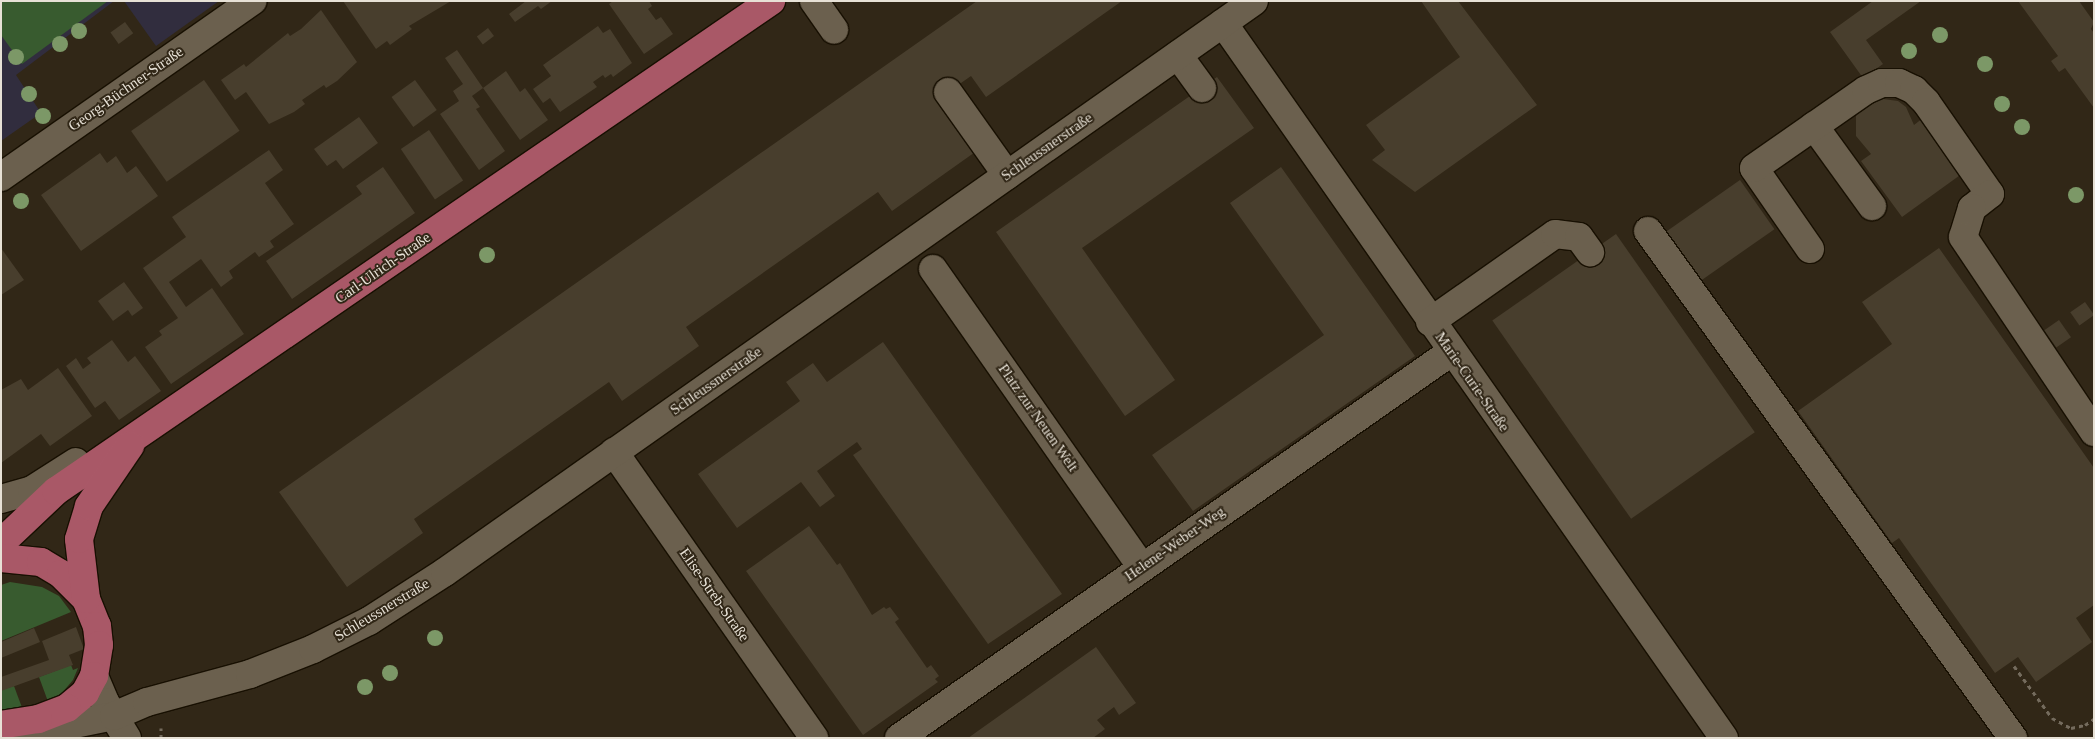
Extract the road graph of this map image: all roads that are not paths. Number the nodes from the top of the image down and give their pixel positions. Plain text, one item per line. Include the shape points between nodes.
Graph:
1 (252, 1) edge
2 (771, 1) edge
3 (814, 1) edge
4 (1254, 1) edge
5 (1223, 23) junction
6 (834, 30) dead end
7 (1178, 55) junction
8 (955, 87) dead end
9 (1202, 88) dead end
10 (1814, 126) junction
11 (1014, 170) junction
12 (1, 177) edge
13 (1872, 206) dead end
14 (1648, 231) dead end
15 (1810, 249) dead end
16 (1590, 252) dead end
17 (933, 269) dead end
18 (1430, 322) junction
19 (1451, 352) junction
20 (2094, 432) edge
21 (134, 440) junction
22 (614, 452) junction
23 (1, 499) edge
24 (2, 546) edge
25 (42, 562) joint
26 (1142, 567) junction
27 (86, 599) junction
28 (94, 676) junction
29 (67, 708) junction
30 (115, 719) edge
31 (2, 729) edge
32 (31, 736) edge
33 (814, 738) edge
34 (899, 738) edge
35 (1724, 738) edge
36 (2013, 738) edge

1 - 12 street, Georg-Büchner-Straße
2 - 21 main road, Carl-Ulrich-Straße
3 - 6 street
4 - 5 street, Schleussnerstraße
5 - 7 street, Schleussnerstraße
5 - 18 street, Marie-Curie-Straße
7 - 9 street
7 - 11 street, Schleussnerstraße
8 - 11 street
10 - 13 street
10 - 15 street via 1754,168
10 - 20 street via 1866,90 1882,83 1899,83 1914,90 1926,102 1990,194 1972,208 1963,237
11 - 22 street, Schleussnerstraße
14 - 36 street
16 - 18 street via 1579,237 1555,234
17 - 26 street, Platz zur Neuen Welt
18 - 19 street, Marie-Curie-Straße
19 - 26 street, Helene-Weber-Weg
19 - 35 street, Marie-Curie-Straße
21 - 23 street via 90,454 32,490
21 - 24 main road, Carl-Ulrich-Straße via 56,491
21 - 27 main road via 89,506 79,539
22 - 30 street, Schleussnerstraße via 445,572 369,621 313,649 250,674 148,702
22 - 33 street, Elise-Streb-Straße
24 - 25 street
25 - 27 main road via 61,574
26 - 34 street, Helene-Weber-Weg
27 - 28 main road via 97,626 99,645
28 - 29 main road via 85,693
28 - 30 street
29 - 30 street, Schleussnerstraße
29 - 31 main road
30 - 32 street, Schleussnerstraße
31 - 32 street

